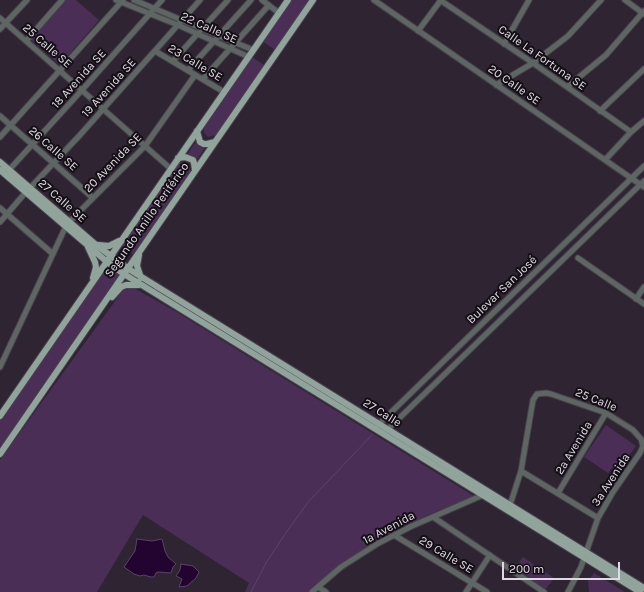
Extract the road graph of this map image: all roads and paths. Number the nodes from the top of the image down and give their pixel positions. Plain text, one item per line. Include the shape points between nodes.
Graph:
1 (27, 0) edge
2 (62, 0) edge
3 (134, 0) edge
4 (162, 0) edge
5 (200, 0) edge
6 (228, 0) edge
7 (251, 0) edge
8 (262, 0) edge
9 (288, 0) edge
10 (313, 0) edge
11 (374, 0) edge
12 (441, 0) edge
13 (529, 0) edge
14 (601, 0) edge
15 (625, 0) edge
16 (120, 1) edge
17 (269, 5) junction
18 (154, 8) junction
19 (150, 13) junction
20 (280, 13) junction
21 (644, 13) edge
22 (0, 18) edge
23 (183, 20) junction
24 (6, 23) junction
25 (178, 25) junction
26 (202, 28) junction
27 (0, 29) edge
28 (418, 31) junction
29 (198, 34) junction
30 (220, 35) junction
31 (26, 41) junction
32 (215, 41) junction
33 (236, 42) junction
34 (504, 44) junction
35 (232, 48) junction
36 (253, 50) junction
37 (155, 51) junction
38 (249, 57) junction
39 (172, 61) junction
40 (533, 63) junction
41 (644, 69) edge
42 (188, 70) junction
43 (60, 71) junction
44 (195, 75) junction
45 (202, 79) junction
46 (496, 85) junction
47 (567, 87) junction
48 (82, 90) junction
49 (224, 92) junction
50 (103, 109) junction
51 (600, 111) junction
52 (0, 116) edge
53 (644, 121) edge
54 (11, 126) junction
55 (198, 131) junction
56 (631, 132) junction
57 (0, 138) edge
58 (215, 142) junction
59 (33, 145) junction
60 (145, 146) junction
61 (178, 158) junction
62 (605, 160) junction
63 (0, 162) edge
64 (54, 163) junction
65 (644, 166) edge
66 (170, 169) junction
67 (195, 170) junction
68 (5, 171) edge
69 (631, 178) junction
70 (0, 179) edge
71 (643, 184) edge
72 (28, 190) junction
73 (93, 198) junction
74 (0, 208) edge
75 (7, 214) junction
76 (0, 222) edge
77 (67, 224) junction
78 (122, 239) junction
79 (86, 244) junction
80 (95, 244) junction
81 (143, 246) junction
82 (53, 254) junction
83 (578, 258) dead end
84 (108, 259) junction
85 (125, 271) junction
86 (141, 278) junction
87 (90, 284) junction
88 (141, 285) junction
89 (644, 287) edge
90 (636, 299) junction
91 (644, 304) edge
92 (89, 324) junction
93 (0, 367) edge
94 (606, 413) junction
95 (0, 416) edge
96 (376, 426) junction
97 (385, 432) junction
98 (643, 446) joint
99 (0, 454) edge
100 (521, 471) junction
101 (558, 493) junction
102 (483, 495) junction
103 (510, 505) junction
104 (433, 517) junction
105 (598, 518) junction
106 (394, 535) junction
107 (490, 555) junction
108 (586, 555) junction
109 (472, 582) junction
110 (318, 587) junction
111 (644, 588) edge
112 (312, 592) edge
113 (326, 592) edge
114 (466, 592) edge
115 (487, 592) edge
116 (544, 592) edge
117 (568, 592) edge
118 (643, 592) edge

1 - 24 street
2 - 31 street
3 - 18 street, 22 Calle SE
4 - 18 street, 18 Avenida SE
5 - 23 street, 19 Avenida SE
6 - 26 street
7 - 30 street
8 - 17 street
9 - 20 main road, Segundo Anillo Periférico
10 - 58 main road, Segundo Anillo Periférico
11 - 28 street, 20 Calle SE
12 - 28 street
12 - 34 street, Calle La Fortuna SE
13 - 34 street
14 - 40 street via 568,36
15 - 21 street
16 - 19 street, 22 Calle SE
16 - 43 street
17 - 20 street
17 - 33 street
18 - 19 street, 18 Avenida SE
18 - 23 street, 22 Calle SE
19 - 25 street, 22 Calle SE
19 - 48 street, 18 Avenida SE
20 - 36 main road, Segundo Anillo Periférico
21 - 47 street via 606,55
22 - 24 street, 25 Calle SE
23 - 25 street, 19 Avenida SE
23 - 26 street, 22 Calle SE
24 - 27 street
24 - 31 street, 25 Calle SE
25 - 29 street, 22 Calle SE
25 - 37 street, 19 Avenida SE
26 - 29 street
26 - 30 street, 22 Calle SE
28 - 46 street, 20 Calle SE
29 - 32 street, 22 Calle SE
29 - 39 street
30 - 32 street
30 - 33 street, 22 Calle SE
31 - 43 street, 25 Calle SE
32 - 35 street, 22 Calle SE
32 - 42 street
33 - 35 street
33 - 36 street, 22 Calle SE
34 - 40 street, Calle La Fortuna SE
35 - 38 street, 22 Calle SE
35 - 45 street
36 - 38 main road, Segundo Anillo Periférico
37 - 39 street, 23 Calle SE
37 - 50 street, 19 Avenida SE
38 - 49 main road, Segundo Anillo Periférico
39 - 42 street, 23 Calle SE
40 - 46 street
40 - 47 street, Calle La Fortuna SE
41 - 51 street
42 - 44 street, 23 Calle SE
43 - 48 street, 25 Calle SE
43 - 54 street
44 - 45 street, 23 Calle SE
44 - 60 street, 20 Avenida SE
45 - 49 street, 23 Calle SE
46 - 62 street, 20 Calle SE
47 - 51 street, Calle La Fortuna SE
48 - 50 street, 25 Calle SE
48 - 59 street, 18 Avenida SE
49 - 55 main road, Segundo Anillo Periférico
50 - 60 street, 25 Calle SE
50 - 64 street, 19 Avenida SE
51 - 56 street, Calle La Fortuna SE
52 - 54 street, 26 Calle SE
53 - 56 street
54 - 57 street
54 - 59 street, 26 Calle SE
55 - 58 main road via 200,142
55 - 61 main road, Segundo Anillo Periférico
56 - 62 street
58 - 67 main road, Segundo Anillo Periférico
59 - 64 street, 26 Calle SE
59 - 68 street, 18 Avenida SE
60 - 66 street, 25 Calle SE
60 - 73 street, 20 Avenida SE
61 - 66 main road, Segundo Anillo Periférico
61 - 67 main road via 193,160
62 - 69 street, 20 Calle SE
63 - 68 main road, 27 Calle SE
64 - 72 street, 19 Avenida SE
64 - 73 street, 26 Calle SE
65 - 69 street, Bulevar San José
66 - 78 main road, Segundo Anillo Periférico
67 - 81 main road, Segundo Anillo Periférico
68 - 70 street, 18 Avenida SE
68 - 72 main road, 27 Calle SE
69 - 71 street, 20 Calle SE
69 - 96 street, Bulevar San José
71 - 97 street, Bulevar San José
72 - 75 street, 19 Avenida SE
72 - 77 main road, 27 Calle SE
73 - 77 street, 20 Avenida SE
74 - 75 street
75 - 76 street, 19 Avenida SE
75 - 82 street
77 - 79 main road, 27 Calle SE
77 - 80 main road, 27 Calle SE
77 - 82 street, 20 Avenida SE
78 - 80 main road via 109,246
78 - 84 main road, Segundo Anillo Periférico
79 - 84 main road, 27 Calle SE
79 - 87 main road via 96,267
80 - 84 main road, 27 Calle SE
81 - 85 main road, Segundo Anillo Periférico
81 - 86 main road via 137,266
82 - 93 street, 20 Avenida SE
83 - 90 street
84 - 85 main road, 27 Calle
84 - 87 main road, Segundo Anillo Periférico
85 - 86 main road, 27 Calle
85 - 88 main road, 27 Calle
85 - 92 main road, Segundo Anillo Periférico
86 - 96 main road, 27 Calle
87 - 95 main road, Segundo Anillo Periférico
88 - 92 main road via 121,287
88 - 96 main road, 27 Calle
89 - 90 street
90 - 91 street
92 - 99 main road, Segundo Anillo Periférico
94 - 98 street, 25 Calle via 632,430 641,439
94 - 100 street, 25 Calle via 551,394 537,394 533,400
94 - 101 street, 2a Avenida
96 - 97 main road, 27 Calle
97 - 102 main road, 27 Calle
97 - 103 main road, 27 Calle
98 - 105 street, 3a Avenida
100 - 101 street
100 - 103 street
101 - 105 street
102 - 104 street, 1a Avenida
102 - 108 main road, 27 Calle
103 - 108 main road, 27 Calle
104 - 106 street, 1a Avenida
104 - 107 street
105 - 108 street, 3a Avenida
106 - 109 street, 29 Calle SE
106 - 110 street, 1a Avenida via 341,567
107 - 109 street
107 - 116 street
108 - 111 main road, 27 Calle
108 - 117 street, 3a Avenida
108 - 118 main road, 27 Calle
109 - 114 street
109 - 115 street, 29 Calle SE
110 - 112 street, 1a Avenida
110 - 113 street

